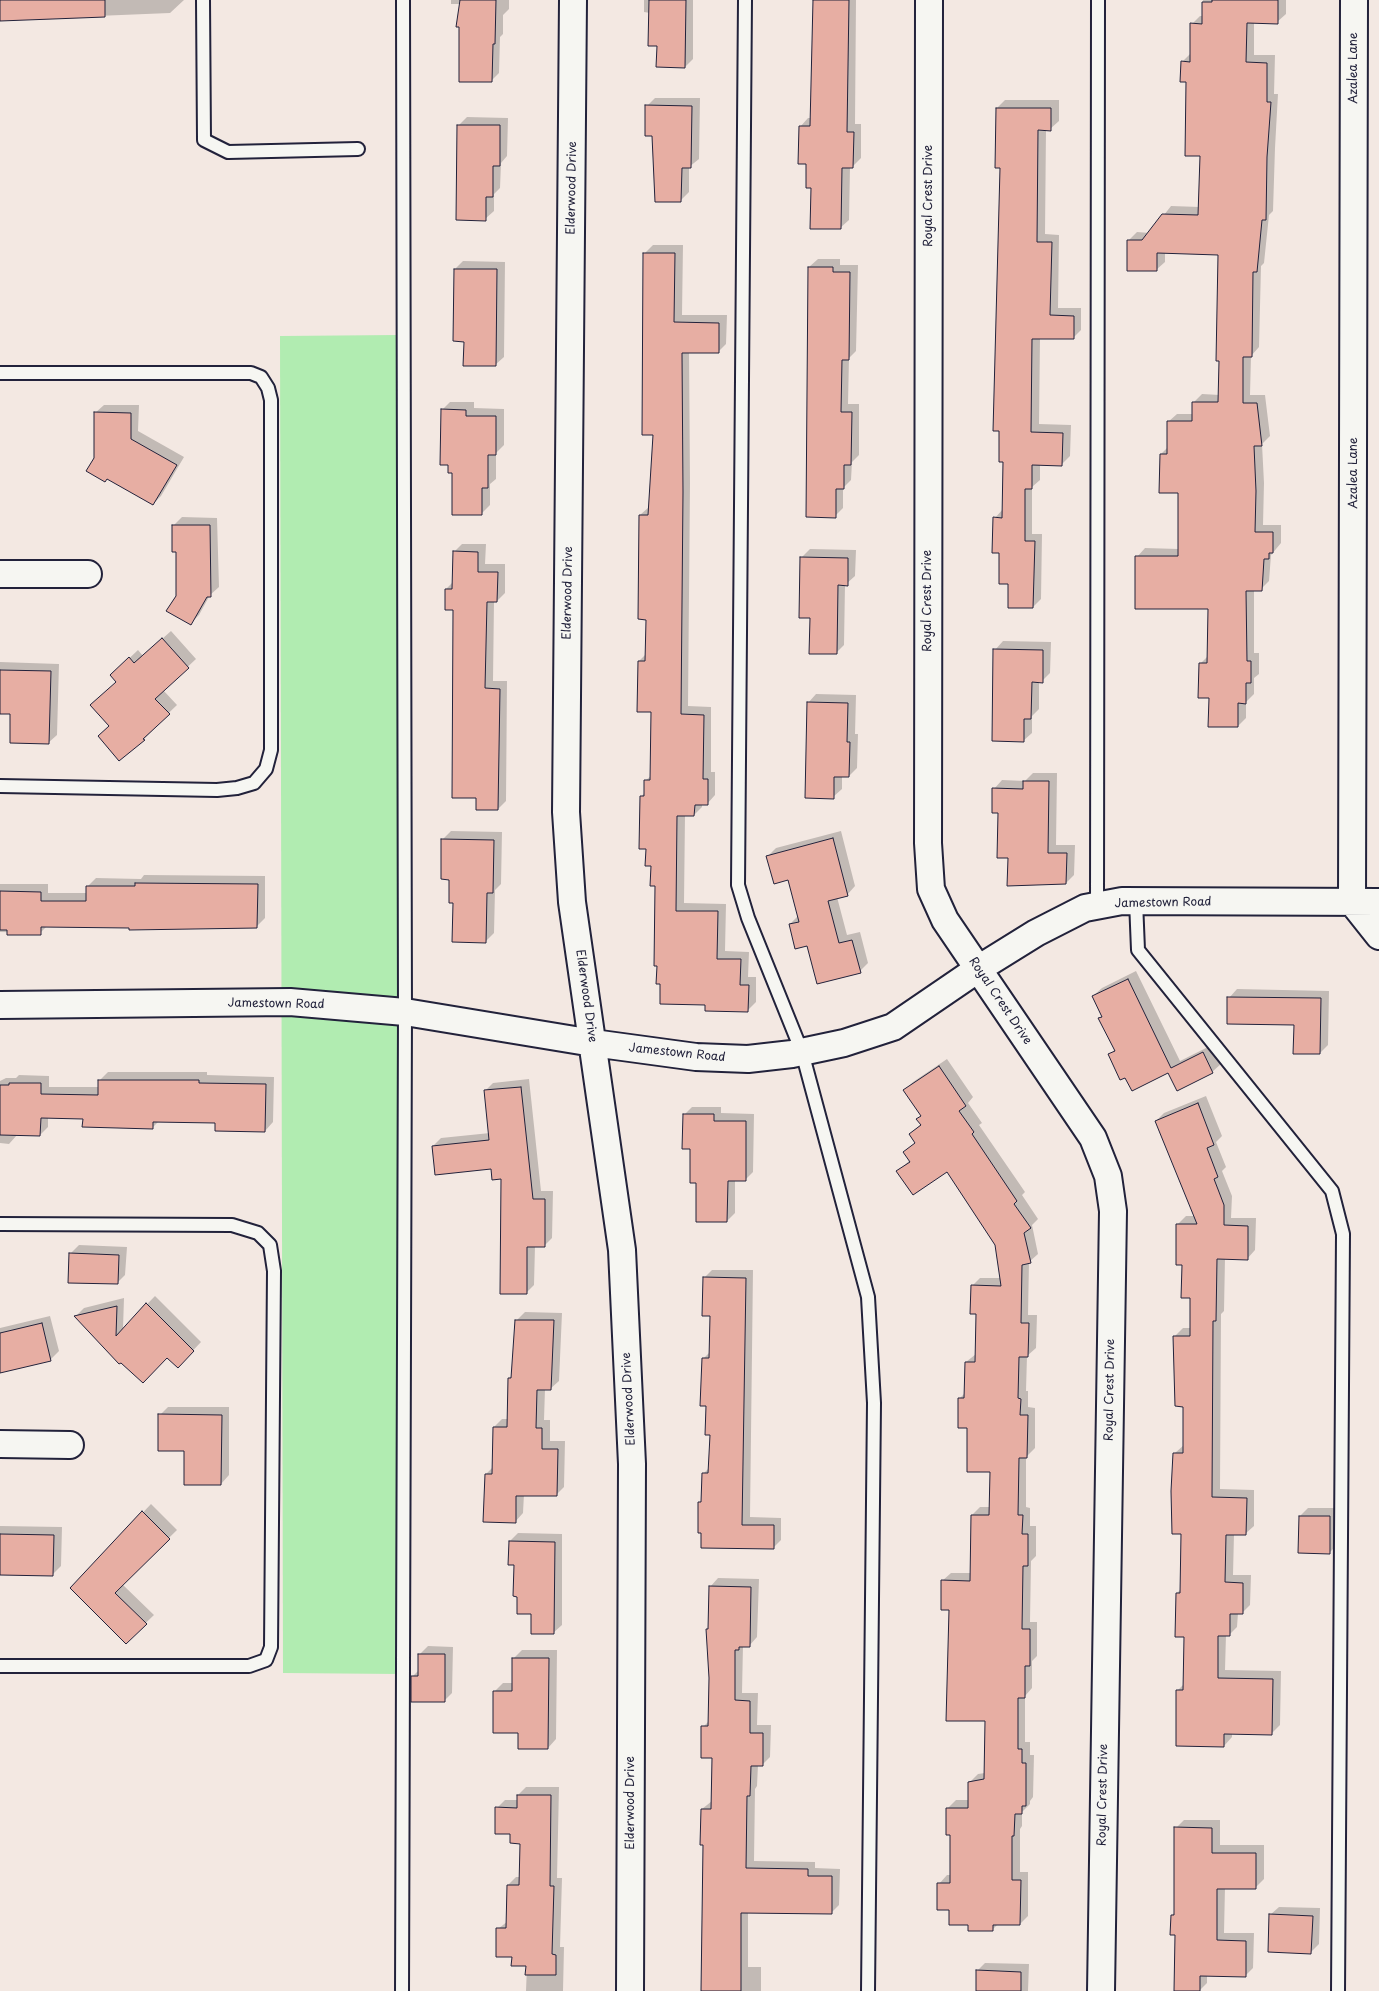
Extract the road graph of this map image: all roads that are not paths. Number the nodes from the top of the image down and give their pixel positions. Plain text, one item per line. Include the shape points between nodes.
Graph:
1 (203, 0) edge
2 (403, 0) edge
3 (573, 0) edge
4 (745, 0) edge
5 (929, 0) edge
6 (1098, 0) edge
7 (1354, 0) edge
8 (358, 149) dead end
9 (0, 373) edge
10 (0, 574) edge
11 (88, 574) dead end
12 (0, 786) edge
13 (1136, 901) junction
14 (1352, 902) junction
15 (1379, 902) edge
16 (1097, 906) junction
17 (1379, 936) edge
18 (978, 969) junction
19 (0, 1005) edge
20 (405, 1012) junction
21 (593, 1043) junction
22 (802, 1052) junction
23 (0, 1224) edge
24 (0, 1444) edge
25 (70, 1445) dead end
26 (0, 1666) edge
27 (402, 1991) edge
28 (630, 1991) edge
29 (868, 1991) edge
30 (1101, 1991) edge
31 (1338, 1991) edge

1 - 8 lane via 204,140 228,152
2 - 20 lane
3 - 21 street, Elderwood Drive via 566,812 572,902
4 - 22 lane via 738,884 748,918
5 - 18 street, Royal Crest Drive via 928,843 931,890 945,920
6 - 16 lane
7 - 14 street, Azalea Lane
9 - 12 lane via 251,373 261,377 271,400 271,750 266,769 254,782 217,790
10 - 11 street
13 - 14 street, Jamestown Road
13 - 16 street, Jamestown Road
13 - 31 lane via 1138,950 1332,1191 1343,1234
14 - 15 street, Jamestown Road
14 - 17 street
16 - 18 street, Jamestown Road via 1085,908 1036,933
18 - 22 street, Jamestown Road via 894,1027
18 - 30 street, Royal Crest Drive via 1093,1138 1108,1176 1113,1210
19 - 20 street, Jamestown Road via 290,1002
20 - 21 street, Jamestown Road
20 - 27 lane
21 - 22 street, Jamestown Road via 696,1057 748,1058
21 - 28 street, Elderwood Drive via 622,1250 632,1454
22 - 29 lane via 868,1297 874,1413
23 - 26 lane via 232,1225 258,1232 270,1245 274,1271 271,1647 266,1660 250,1666
24 - 25 street

